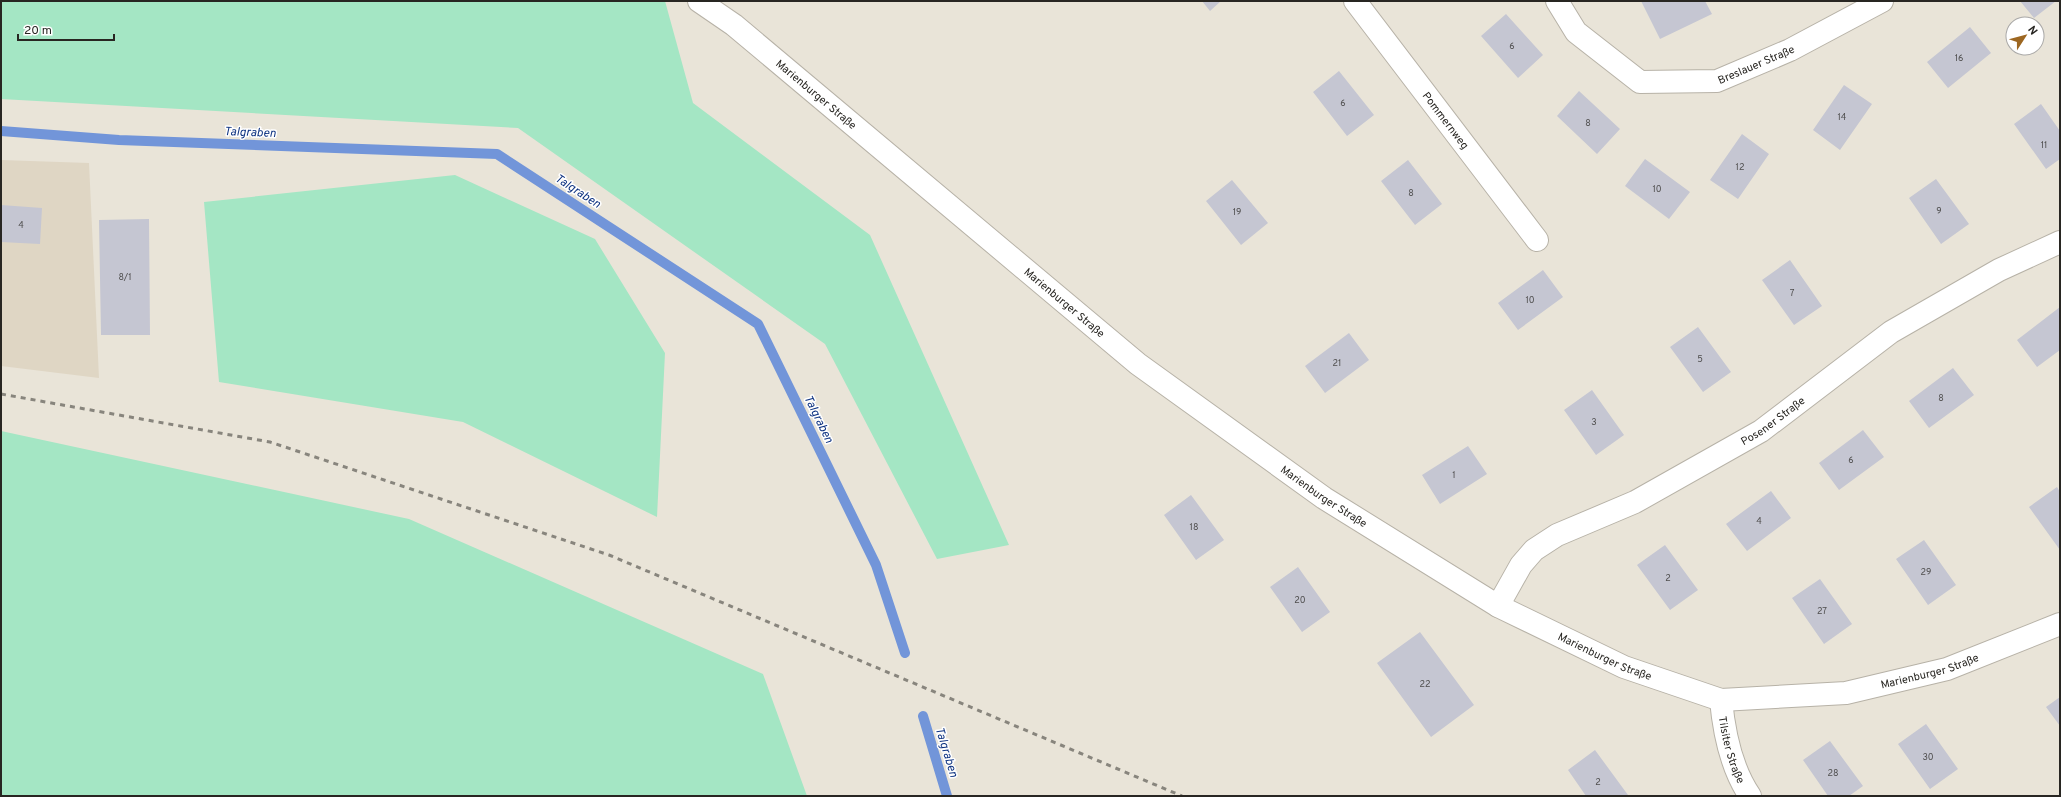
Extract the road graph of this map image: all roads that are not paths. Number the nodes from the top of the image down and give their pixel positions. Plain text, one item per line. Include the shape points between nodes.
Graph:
1 (699, 1) edge
2 (1355, 1) edge
3 (1557, 1) edge
4 (1882, 1) edge
5 (1537, 240) dead end
6 (2060, 242) edge
7 (1498, 606) junction
8 (2060, 624) edge
9 (1721, 700) junction
10 (1750, 796) edge

1 - 7 street, Marienburger Straße via 734,25 1138,364 1324,498
2 - 5 street, Pommernweg
3 - 4 street, Breslauer Straße via 1576,32 1640,82 1717,81 1790,50
6 - 7 street, Posener Straße via 1999,270 1891,332 1760,430 1635,502 1557,535 1534,550 1521,565
7 - 9 street, Marienburger Straße via 1624,667
8 - 9 street, Marienburger Straße via 1947,669 1846,694
9 - 10 street, Tilsiter Straße via 1724,733

